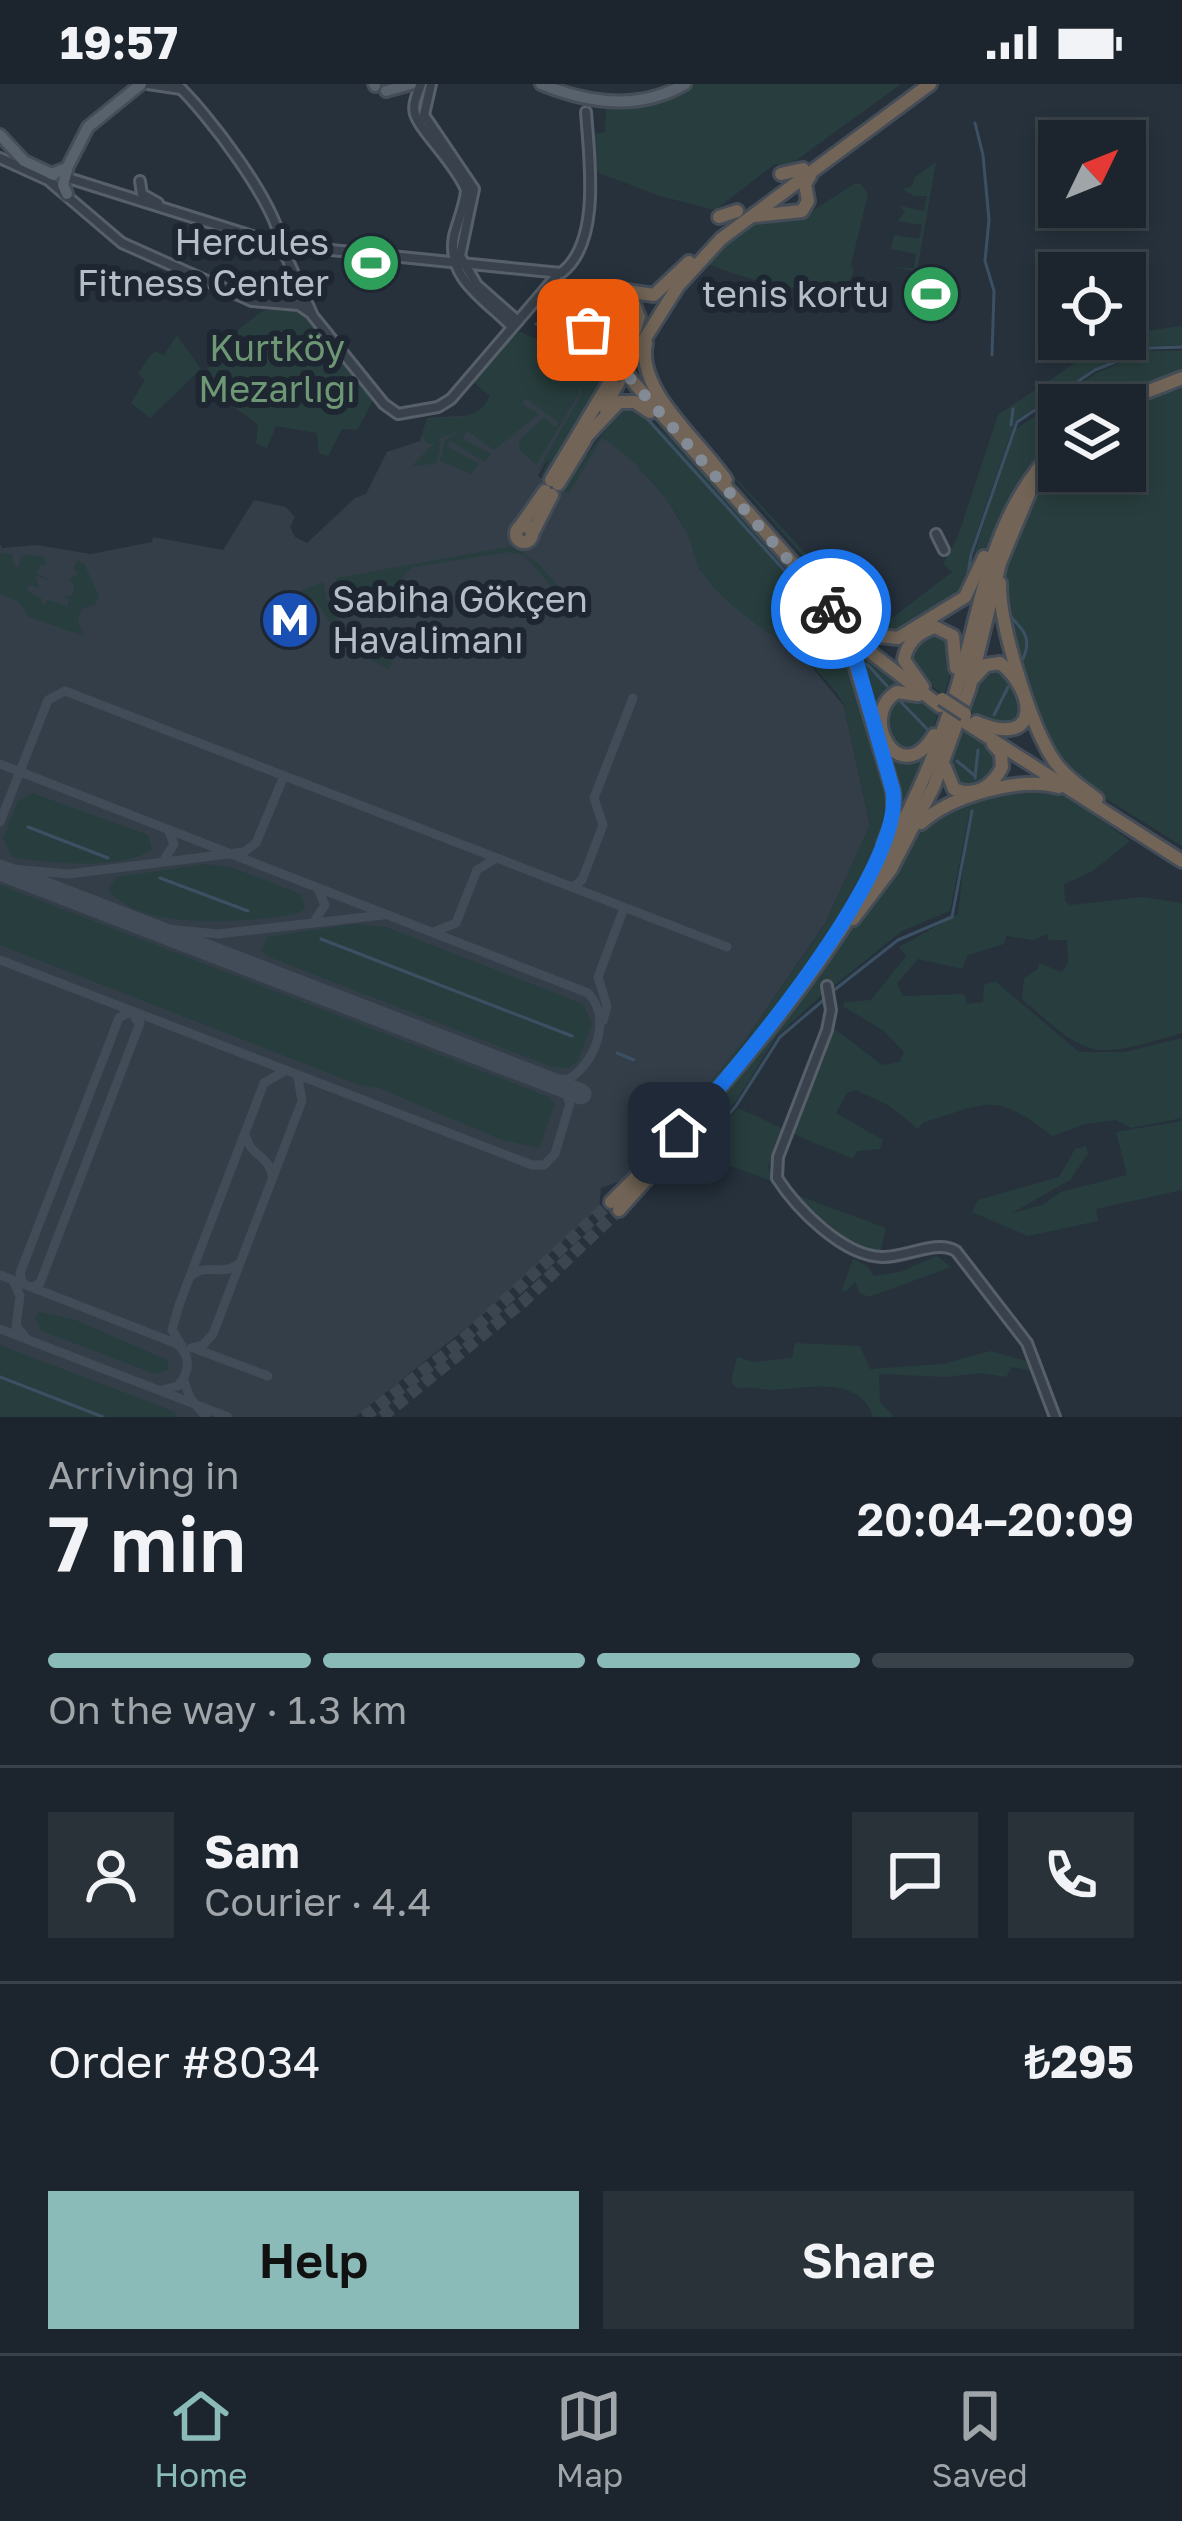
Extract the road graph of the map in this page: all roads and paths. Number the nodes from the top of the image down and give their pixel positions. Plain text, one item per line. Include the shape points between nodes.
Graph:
1 (144, 84) edge
2 (411, 84) edge
3 (421, 84) edge
4 (431, 84) edge
5 (541, 84) edge
6 (552, 84) edge
7 (680, 84) edge
8 (919, 84) edge
9 (930, 84) edge
10 (379, 86) edge
11 (179, 87) edge
12 (585, 102) junction
13 (874, 125) junction
14 (2, 139) edge
15 (0, 157) edge
16 (803, 169) junction
17 (781, 174) dead end
18 (58, 176) junction
19 (140, 181) dead end
20 (67, 194) junction
21 (740, 211) junction
22 (176, 212) junction
23 (718, 217) dead end
24 (281, 245) junction
25 (299, 248) junction
26 (286, 259) junction
27 (689, 262) junction
28 (460, 263) junction
29 (562, 272) junction
30 (280, 303) junction
31 (661, 311) junction
32 (314, 316) junction
33 (516, 324) junction
34 (629, 357) junction
35 (615, 380) junction
36 (1182, 381) edge
37 (1146, 394) edge
38 (1146, 396) edge
39 (587, 436) junction
40 (1038, 473) edge
41 (1038, 478) edge
42 (1034, 483) junction
43 (726, 484) junction
44 (552, 488) junction
45 (1020, 494) junction
46 (525, 531) dead end
47 (1010, 536) junction
48 (951, 539) dead end
49 (944, 550) dead end
50 (986, 553) junction
51 (832, 605) junction
52 (956, 669) junction
53 (924, 688) junction
54 (969, 690) junction
55 (941, 702) junction
56 (969, 721) junction
57 (934, 735) junction
58 (947, 754) junction
59 (1077, 794) junction
60 (1097, 799) junction
61 (906, 843) junction
62 (883, 846) junction
63 (1182, 852) edge
64 (1182, 862) edge
65 (853, 919) junction
66 (834, 934) junction
67 (828, 991) dead end
68 (1055, 1417) edge

1 - 11 street
1 - 18 main road via 88,128
2 - 10 main road
3 - 28 street via 415,114 466,190 454,236
4 - 28 street via 424,115 474,189
5 - 12 main road
6 - 12 main road
7 - 12 main road
8 - 16 highway
9 - 13 highway
11 - 24 street via 224,138
12 - 29 street via 584,210
13 - 21 highway
13 - 21 highway via 808,178 802,211
14 - 15 main road
14 - 18 main road via 24,161
15 - 20 street
16 - 17 highway
16 - 21 highway
18 - 20 main road
18 - 22 street
19 - 22 street via 142,194
20 - 30 street via 122,243 253,301
21 - 23 highway
21 - 27 highway
21 - 31 highway
22 - 24 street
24 - 25 street
24 - 26 street
24 - 30 street via 294,296
25 - 26 street
25 - 28 street
26 - 32 street
27 - 34 highway
27 - 43 highway via 654,295 601,294 587,326
28 - 29 street
28 - 33 street via 471,291
29 - 33 street
30 - 32 street
31 - 34 highway
31 - 43 highway via 645,346 646,376
32 - 33 street via 398,414 447,403
34 - 35 highway, bridge
34 - 43 highway via 639,313 627,298 612,296 594,310 597,334
35 - 39 highway
35 - 44 highway
36 - 37 highway
36 - 38 highway
39 - 43 highway via 616,403 640,404
39 - 44 highway
40 - 45 highway
41 - 42 highway
42 - 47 highway
42 - 65 highway via 998,550 931,777
43 - 51 highway
44 - 46 highway
45 - 50 highway
45 - 66 highway via 988,566 925,775
47 - 54 highway
47 - 60 highway via 999,591 1025,687 1050,754
48 - 49 street via 936,534
50 - 51 highway via 965,597 898,638 871,635
50 - 52 highway
51 - 53 highway
51 - 55 highway via 887,668
51 - 62 highway via 853,649 893,791 895,816
52 - 53 highway via 952,636 935,627 922,632 904,660
52 - 57 highway
53 - 55 highway
54 - 56 highway via 979,670 1000,663 1024,700 1024,721 1014,731
54 - 58 highway
55 - 56 highway, bridge
55 - 57 highway via 902,691 882,712 883,733 897,754 920,754
56 - 58 highway via 1001,753 994,780 958,791 945,775
56 - 59 highway
56 - 60 highway
57 - 62 highway
58 - 61 highway
59 - 61 highway via 1030,782 988,793 932,814
59 - 64 highway
60 - 63 highway
61 - 65 highway
62 - 66 highway
65 - 66 highway via 758,1050 615,1206 707,1102
67 - 68 street via 830,1020 777,1178 809,1216 871,1256 946,1245 956,1251 1027,1342

